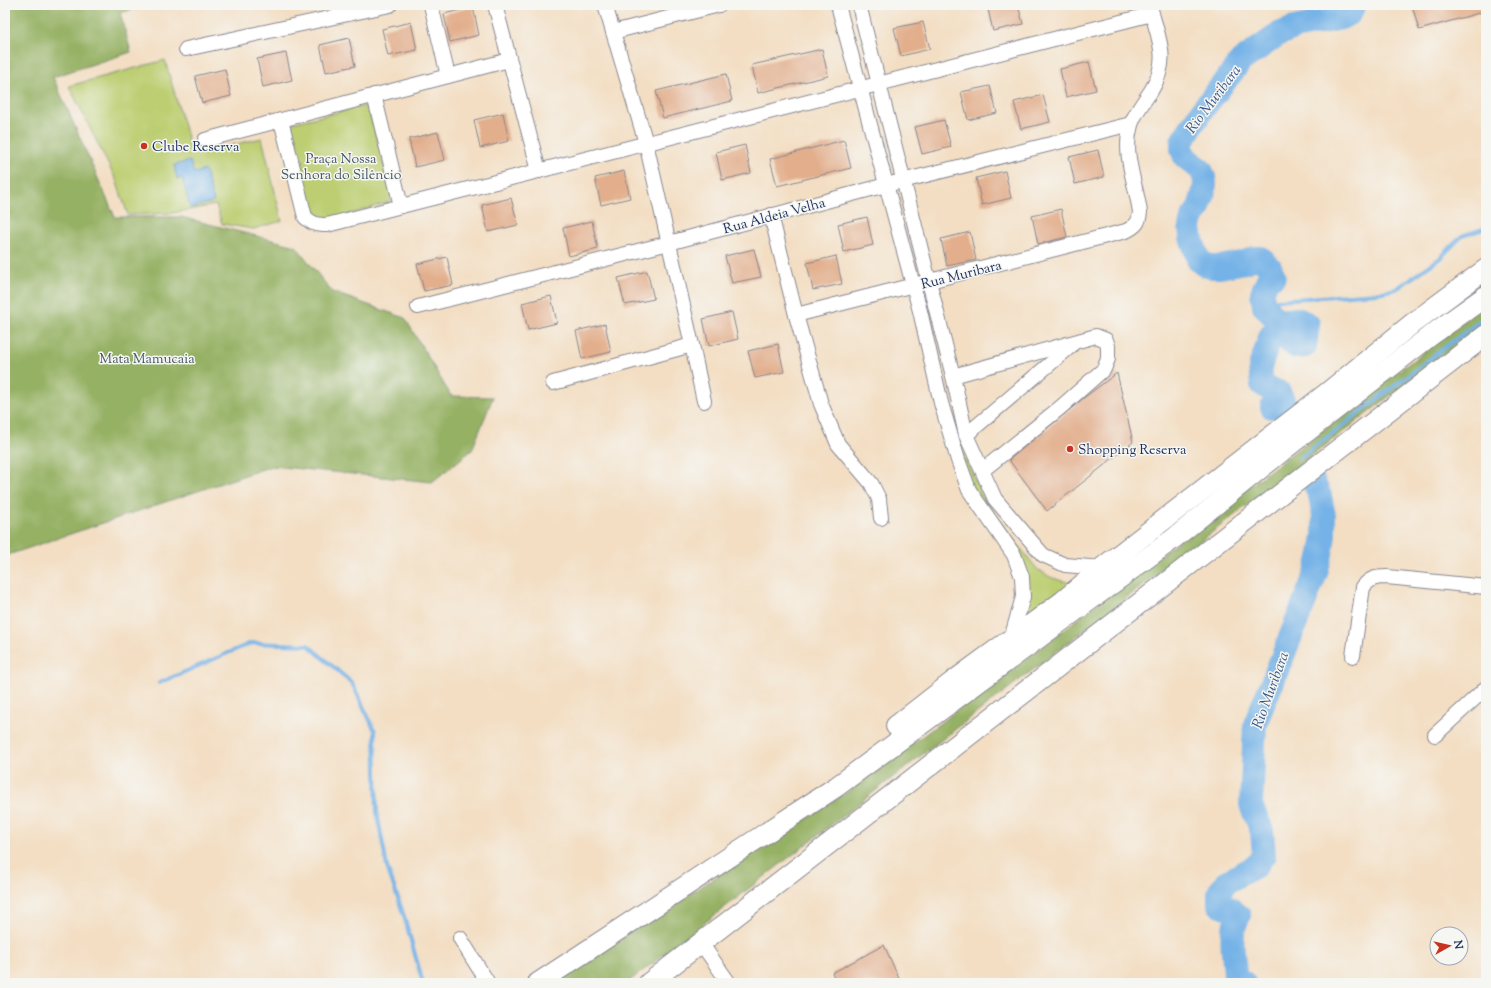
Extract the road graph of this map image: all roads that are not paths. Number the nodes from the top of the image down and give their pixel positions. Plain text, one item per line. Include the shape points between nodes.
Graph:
1 (390, 5) edge
2 (431, 5) edge
3 (495, 5) edge
4 (605, 5) edge
5 (719, 5) edge
6 (838, 5) edge
7 (858, 5) edge
8 (1151, 10) edge
9 (613, 32) junction
10 (186, 49) dead end
11 (509, 60) junction
12 (448, 76) junction
13 (878, 84) junction
14 (860, 89) junction
15 (374, 95) junction
16 (281, 120) junction
17 (1131, 124) junction
18 (205, 140) dead end
19 (646, 143) junction
20 (540, 171) junction
21 (903, 181) junction
22 (886, 185) junction
23 (401, 206) junction
24 (772, 215) junction
25 (669, 243) junction
26 (1486, 269) edge
27 (929, 282) junction
28 (913, 286) junction
29 (1486, 296) edge
30 (418, 307) dead end
31 (796, 315) junction
32 (1486, 335) edge
33 (1074, 343) junction
34 (692, 344) junction
35 (953, 376) junction
36 (553, 383) dead end
37 (957, 396) junction
38 (704, 402) dead end
39 (942, 403) junction
40 (966, 435) junction
41 (983, 470) junction
42 (881, 518) dead end
43 (1102, 568) junction
44 (1486, 587) edge
45 (1011, 640) junction
46 (1353, 656) dead end
47 (1486, 688) edge
48 (1435, 735) dead end
49 (836, 787) junction
50 (460, 938) dead end
51 (701, 943) junction
52 (488, 983) edge
53 (538, 983) edge
54 (649, 983) edge
55 (729, 983) edge

1 - 10 street
2 - 12 street
3 - 11 street
4 - 9 street
5 - 9 street
6 - 14 street
7 - 13 street
8 - 13 street
8 - 17 street via 1162,50 1162,66
9 - 19 street
11 - 12 street
11 - 20 street
12 - 15 street
13 - 14 street
13 - 21 street
14 - 19 street
14 - 22 street
15 - 16 street
15 - 23 street
16 - 18 street
16 - 23 street via 305,217 310,223 327,225
17 - 21 street, Rua Aldeia Velha
17 - 27 street, Rua Muribara via 1128,144 1130,167 1140,212 1136,226 1126,232
19 - 20 street
19 - 25 street
20 - 23 street
21 - 22 street, Rua Aldeia Velha
21 - 27 street
22 - 24 street, Rua Aldeia Velha
22 - 28 street
24 - 25 street, Rua Aldeia Velha
24 - 31 street
25 - 30 street, Rua Aldeia Velha
25 - 34 street
26 - 43 highway via 1413,323
27 - 28 street, Rua Muribara
27 - 35 street
28 - 31 street, Rua Muribara
28 - 39 street
29 - 49 highway via 1417,345 1173,539
31 - 42 street via 821,404 838,444 871,483 879,499
32 - 51 highway
33 - 35 street
33 - 40 street
33 - 41 street via 1096,336 1106,340 1108,359 1104,369
34 - 36 street
34 - 38 street
35 - 37 street
37 - 39 street
37 - 40 street
39 - 45 street via 969,490 1014,555 1022,577 1023,597
40 - 41 street
41 - 43 street via 995,499 1043,555 1065,565
43 - 45 highway via 1063,602
44 - 46 street via 1387,577 1373,578 1368,581 1362,592
45 - 49 highway via 882,737 858,759
47 - 48 street
49 - 53 highway
50 - 52 street
51 - 54 highway
51 - 55 street

